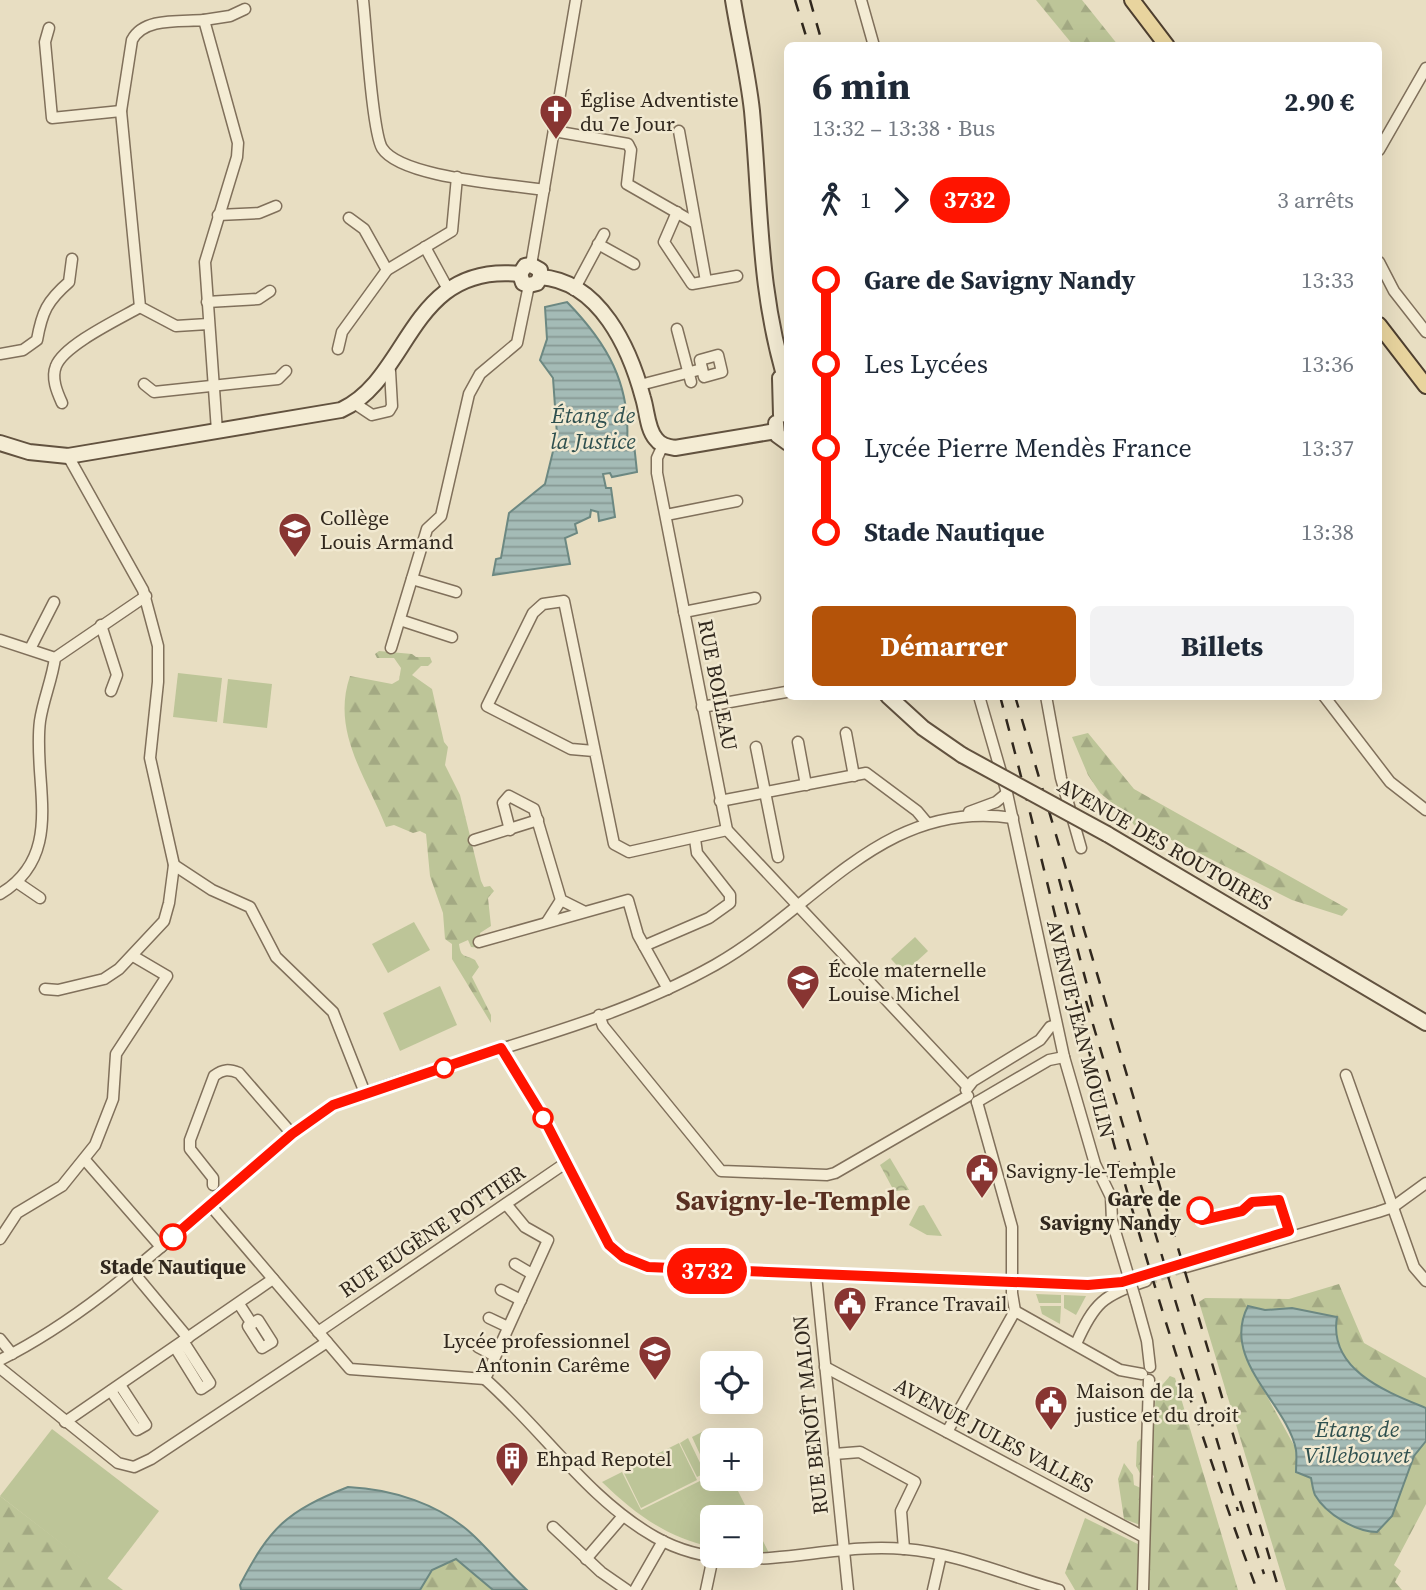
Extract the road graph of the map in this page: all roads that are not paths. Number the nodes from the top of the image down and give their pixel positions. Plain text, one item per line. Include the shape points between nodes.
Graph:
1 (363, 0) edge
2 (576, 0) edge
3 (733, 0) edge
4 (860, 0) edge
5 (1132, 0) edge
6 (245, 9) dead end
7 (204, 20) junction
8 (49, 28) dead end
9 (873, 42) edge
10 (1164, 42) edge
11 (1426, 68) edge
12 (121, 111) junction
13 (554, 131) junction
14 (679, 131) dead end
15 (1382, 145) edge
16 (457, 177) junction
17 (544, 190) junction
18 (276, 206) dead end
19 (677, 212) junction
20 (218, 215) junction
21 (349, 218) dead end
22 (695, 223) junction
23 (604, 234) dead end
24 (598, 244) junction
25 (425, 247) junction
26 (72, 259) dead end
27 (531, 264) joint
28 (634, 264) dead end
29 (1382, 268) edge
30 (387, 270) junction
31 (737, 276) dead end
32 (529, 279) junction
33 (706, 282) junction
34 (574, 290) junction
35 (270, 291) dead end
36 (449, 291) junction
37 (207, 302) junction
38 (140, 307) junction
39 (208, 324) junction
40 (677, 329) dead end
41 (1382, 329) edge
42 (1426, 332) edge
43 (338, 349) dead end
44 (0, 354) edge
45 (385, 368) junction
46 (702, 369) dead end
47 (780, 370) junction
48 (286, 371) dead end
49 (690, 377) junction
50 (784, 379) edge
51 (144, 384) dead end
52 (214, 385) junction
53 (640, 385) junction
54 (1426, 386) edge
55 (62, 403) dead end
56 (354, 404) junction
57 (784, 405) edge
58 (784, 416) edge
59 (218, 431) junction
60 (776, 431) junction
61 (784, 441) edge
62 (0, 443) edge
63 (663, 445) junction
64 (68, 456) junction
65 (737, 501) dead end
66 (666, 515) junction
67 (412, 579) junction
68 (456, 592) dead end
69 (146, 596) junction
70 (755, 597) dead end
71 (54, 602) dead end
72 (684, 612) junction
73 (400, 620) junction
74 (101, 625) junction
75 (452, 637) dead end
76 (0, 640) edge
77 (391, 648) dead end
78 (30, 649) junction
79 (55, 659) junction
80 (111, 691) dead end
81 (784, 692) edge
82 (892, 700) edge
83 (980, 700) edge
84 (1047, 700) edge
85 (1327, 700) edge
86 (702, 707) junction
87 (846, 733) dead end
88 (798, 743) dead end
89 (756, 747) dead end
90 (593, 751) junction
91 (855, 776) junction
92 (806, 785) junction
93 (765, 793) junction
94 (1007, 793) junction
95 (720, 801) junction
96 (1426, 810) edge
97 (961, 814) junction
98 (1013, 818) junction
99 (538, 820) junction
100 (927, 823) junction
101 (510, 830) junction
102 (727, 830) junction
103 (695, 839) junction
104 (474, 840) dead end
105 (1081, 848) dead end
106 (778, 857) dead end
107 (174, 865) junction
108 (18, 883) junction
109 (0, 894) edge
110 (40, 898) dead end
111 (561, 900) junction
112 (798, 908) junction
113 (583, 911) junction
114 (547, 922) junction
115 (479, 942) dead end
116 (644, 946) junction
117 (133, 956) junction
118 (45, 989) dead end
119 (668, 989) junction
120 (599, 1015) junction
121 (1426, 1023) edge
122 (1056, 1025) junction
123 (1064, 1057) junction
124 (1346, 1075) dead end
125 (365, 1093) junction
126 (971, 1095) junction
127 (292, 1134) junction
128 (85, 1160) junction
129 (567, 1162) dead end
130 (1426, 1183) edge
131 (212, 1185) dead end
132 (506, 1204) junction
133 (209, 1205) junction
134 (1392, 1207) junction
135 (0, 1239) edge
136 (161, 1247) junction
137 (515, 1264) dead end
138 (1186, 1267) tunnel mouth
139 (533, 1274) junction
140 (816, 1275) dead end
141 (138, 1278) dead end
142 (273, 1279) junction
143 (1146, 1281) tunnel mouth
144 (1426, 1281) edge
145 (501, 1290) dead end
146 (521, 1300) junction
147 (239, 1304) junction
148 (1015, 1311) junction
149 (489, 1318) dead end
150 (252, 1324) dead end
151 (508, 1327) junction
152 (318, 1332) junction
153 (0, 1339) edge
154 (182, 1342) junction
155 (327, 1342) junction
156 (1076, 1344) junction
157 (478, 1347) dead end
158 (12, 1354) junction
159 (495, 1356) junction
160 (0, 1360) edge
161 (825, 1367) junction
162 (0, 1368) edge
163 (1147, 1373) junction
164 (485, 1379) junction
165 (65, 1422) junction
166 (947, 1432) junction
167 (834, 1454) junction
168 (623, 1516) junction
169 (554, 1527) dead end
170 (1143, 1537) junction
171 (663, 1541) junction
172 (904, 1549) junction
173 (844, 1552) junction
174 (700, 1553) edge
175 (941, 1555) junction
176 (586, 1559) junction
177 (763, 1560) edge
178 (711, 1568) edge
179 (627, 1590) edge
180 (635, 1590) edge
181 (706, 1590) edge
182 (848, 1590) edge
183 (933, 1590) edge
184 (1059, 1590) edge
185 (1143, 1590) edge

1 - 16 street via 382,148 409,168
2 - 13 street
3 - 47 street via 751,107 762,279
4 - 9 street
5 - 10 main road
6 - 7 street
7 - 12 street via 147,24 137,30
7 - 20 street via 238,142
8 - 12 street via 45,42 52,118
11 - 15 street
12 - 38 street
13 - 17 street
13 - 19 street via 628,144 627,184
14 - 22 street
16 - 17 street
16 - 25 street via 452,231
17 - 27 street
18 - 20 street via 259,213
19 - 22 street
19 - 33 street via 664,242 692,284
20 - 37 street via 206,250
21 - 30 street via 364,229
22 - 33 street
23 - 24 street
24 - 28 street
24 - 34 street
25 - 30 street
25 - 36 street
26 - 44 street via 69,282 41,313 37,340 23,350
27 - 32 street via 525,266
29 - 42 street
30 - 43 street via 342,332
31 - 33 street
32 - 34 street
32 - 36 street via 493,275
32 - 67 street via 517,343 480,374 469,394 441,516 427,528
34 - 53 street via 615,328
35 - 37 street via 258,299
36 - 45 street via 421,315
37 - 39 street
38 - 39 street via 176,326
38 - 55 street via 64,353 55,368 55,389
39 - 52 street
40 - 49 street
41 - 54 main road
45 - 56 street
45 - 56 street via 390,371 389,411 372,415
46 - 49 street
47 - 50 street
47 - 57 street
48 - 52 street via 278,379
49 - 53 street
51 - 52 street via 154,392
52 - 59 street
53 - 63 street via 651,431
56 - 59 street
58 - 60 street
59 - 64 street
60 - 61 street
60 - 63 street via 675,448
62 - 64 street
63 - 66 street, RUE BOILEAU via 656,465
64 - 69 street
65 - 66 street
66 - 72 street, RUE BOILEAU
67 - 68 street
67 - 73 street
69 - 74 street
69 - 107 street via 158,661 151,771
70 - 72 street
71 - 78 street
72 - 86 street, RUE BOILEAU
73 - 75 street
73 - 77 street
74 - 79 street
74 - 80 street via 117,675
76 - 78 street
78 - 79 street
79 - 108 street via 40,720 44,811 33,861
81 - 86 street
82 - 121 street, AVENUE DES ROUTOIRES, bridge via 962,755 1107,834
83 - 94 street, AVENUE JEAN MOULIN
84 - 105 street via 1055,752
85 - 96 street via 1390,782
86 - 95 street, RUE BOILEAU
87 - 91 street
88 - 92 street
89 - 93 street
90 - 90 street via 564,601 537,607 486,706 571,749
90 - 103 street via 614,844 629,852
91 - 92 street
91 - 100 street via 866,773
92 - 93 street
93 - 95 street
93 - 106 street
94 - 97 street via 996,802
94 - 98 street, AVENUE JEAN MOULIN
95 - 102 street, RUE BOILEAU
97 - 98 street
97 - 100 street
98 - 122 street, AVENUE JEAN MOULIN
99 - 101 street
99 - 101 street via 534,809 509,796 503,803
99 - 111 street
100 - 112 street via 860,855
101 - 104 street
102 - 103 street
102 - 112 street, RUE BOILEAU
103 - 116 street via 697,853 730,895 730,903 709,918
107 - 117 street via 164,921
107 - 125 street via 212,890 250,907 276,957 333,1012
108 - 109 street
108 - 110 street
111 - 113 street
111 - 114 street
112 - 119 street via 717,964
112 - 126 street, RUE BOILEAU
113 - 114 street
113 - 116 street via 628,900
114 - 115 street
116 - 119 street
117 - 118 street via 104,979
117 - 128 street via 167,976 116,1054 113,1099
119 - 120 street
120 - 125 street
120 - 126 street via 603,1026 721,1171 835,1173
122 - 123 street, AVENUE JEAN MOULIN
122 - 126 street
123 - 126 street
123 - 163 street, AVENUE JEAN MOULIN, bridge via 1095,1164 1111,1197 1112,1221 1147,1340
124 - 134 street
125 - 127 street via 333,1105
126 - 148 street via 1012,1227
127 - 131 street via 239,1073 221,1071 214,1076 190,1140 194,1155 213,1178
127 - 133 street
128 - 135 street via 62,1186 17,1213
128 - 136 street
129 - 132 street, RUE EUGÈNE POTTIER
130 - 134 street
132 - 139 street via 525,1227 548,1240
132 - 152 street, RUE EUGÈNE POTTIER
133 - 136 street
133 - 142 street
134 - 138 street
134 - 144 street via 1414,1267
136 - 158 street via 90,1306
137 - 139 street
139 - 146 street
140 - 161 street, RUE BENOÎT MALON
141 - 154 street
142 - 147 street
142 - 152 street
143 - 156 street via 1097,1303
145 - 146 street
146 - 151 street
147 - 150 street
147 - 154 street
148 - 156 street
148 - 166 street
149 - 151 street
151 - 159 street
152 - 155 street
153 - 158 street
154 - 165 street
155 - 164 street via 350,1369
155 - 165 street via 134,1467 118,1462
156 - 163 street via 1120,1370
157 - 159 street
158 - 160 street
159 - 164 street
161 - 166 street, AVENUE JULES VALLES
161 - 167 street, RUE BENOÎT MALON
162 - 165 street
163 - 170 street, AVENUE JEAN MOULIN
164 - 168 street
166 - 170 street, AVENUE JULES VALLES
167 - 172 street via 860,1452 915,1482 901,1511
167 - 173 street, RUE BENOÎT MALON
168 - 171 street
168 - 176 street
169 - 176 street
170 - 185 street, AVENUE JEAN MOULIN
171 - 174 street
171 - 180 street
172 - 173 street
172 - 175 street
173 - 177 street
173 - 182 street, RUE BENOÎT MALON
175 - 183 street
175 - 184 street
176 - 179 street
178 - 181 street

